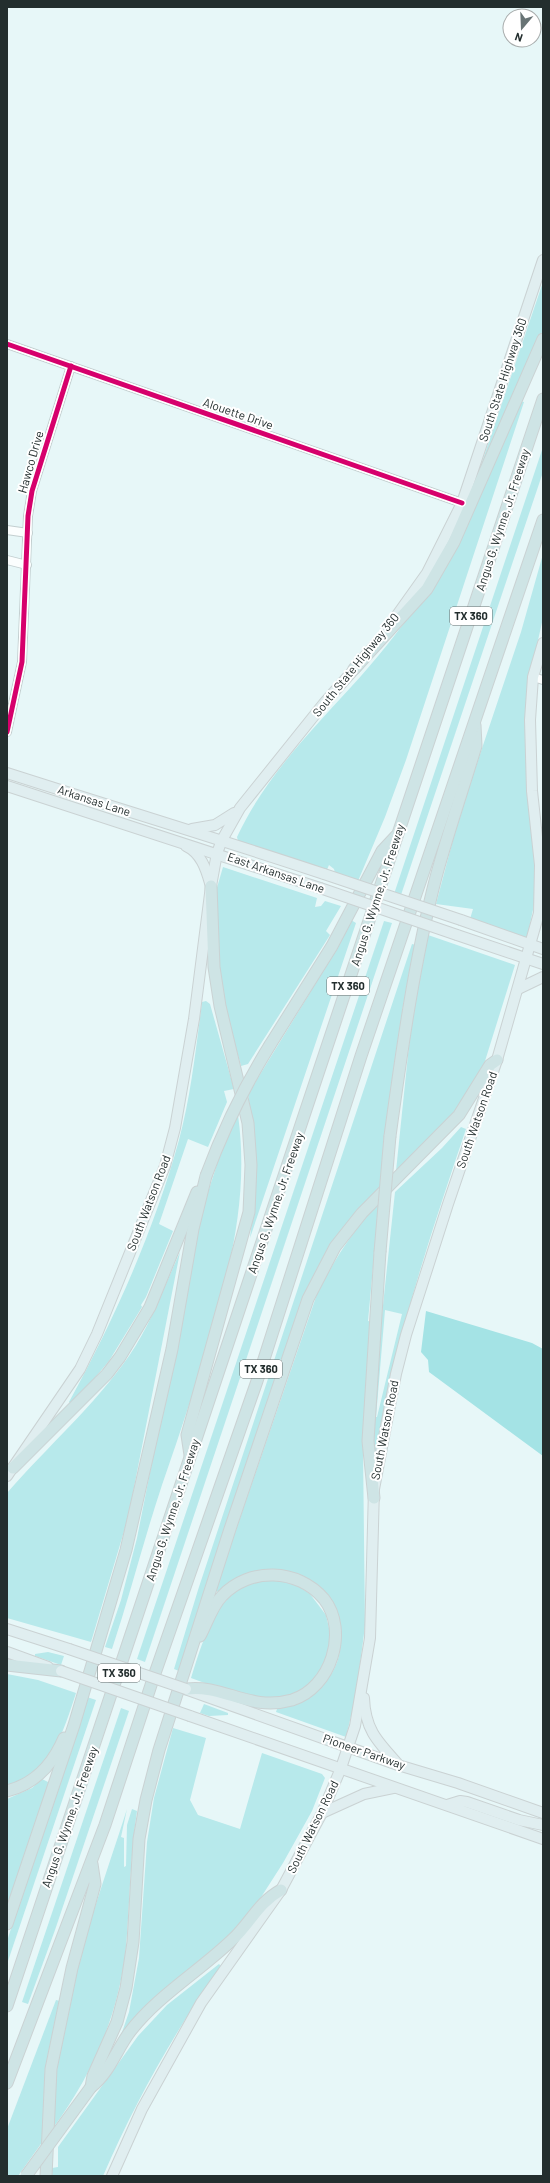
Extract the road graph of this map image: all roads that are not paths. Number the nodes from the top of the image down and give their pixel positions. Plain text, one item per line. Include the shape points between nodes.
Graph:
1 (543, 260) edge
2 (543, 340) edge
3 (7, 344) edge
4 (70, 366) junction
5 (543, 399) edge
6 (462, 503) junction
7 (543, 520) edge
8 (7, 530) edge
9 (28, 533) junction
10 (7, 560) edge
11 (27, 565) junction
12 (543, 643) edge
13 (354, 669) junction
14 (533, 677) junction
15 (543, 680) edge
16 (475, 718) junction
17 (7, 732) edge
18 (7, 773) edge
19 (7, 786) edge
20 (240, 808) junction
21 (181, 829) junction
22 (399, 832) junction
23 (172, 839) junction
24 (222, 840) junction
25 (217, 853) junction
26 (211, 886) junction
27 (539, 912) junction
28 (543, 923) edge
29 (531, 944) junction
30 (543, 949) edge
31 (527, 958) junction
32 (543, 964) edge
33 (543, 977) edge
34 (518, 989) junction
35 (497, 1060) junction
36 (206, 1176) junction
37 (190, 1457) junction
38 (10, 1472) edge
39 (374, 1498) junction
40 (7, 1629) edge
41 (191, 1647) junction
42 (7, 1652) edge
43 (7, 1665) edge
44 (61, 1671) junction
45 (363, 1687) junction
46 (186, 1689) junction
47 (74, 1725) junction
48 (348, 1747) junction
49 (398, 1765) junction
50 (341, 1768) junction
51 (396, 1788) junction
52 (7, 1791) edge
53 (447, 1805) junction
54 (543, 1812) edge
55 (322, 1813) junction
56 (543, 1825) edge
57 (543, 1839) edge
58 (92, 1863) junction
59 (281, 1890) junction
60 (7, 1924) edge
61 (7, 2006) edge
62 (7, 2083) edge
63 (91, 2087) junction
64 (26, 2176) edge
65 (46, 2176) edge
66 (112, 2176) edge

1 - 6 main road, South State Highway 360
2 - 13 highway via 454,542 427,589
3 - 4 street, Alouette Drive
4 - 6 street, Alouette Drive
4 - 9 street, Hawco Drive via 37,472 28,516
5 - 22 highway, Angus G. Wynne, Jr. Freeway / TX 360
6 - 13 main road, South State Highway 360 via 427,573 384,634
7 - 16 highway, TX 360
8 - 9 street
9 - 11 street, Hawco Drive
10 - 11 street
11 - 17 street, Hawco Drive via 22,662
12 - 14 main road, South Watson Road
13 - 20 main road, South State Highway 360
14 - 15 street
14 - 27 main road, South Watson Road via 530,728 532,791 540,865
16 - 39 highway, bridge via 476,746 436,876 421,942 402,1047 390,1136 368,1441
16 - 58 highway, TX 360 via 364,1048 257,1380 155,1672
18 - 21 main road, Arkansas Lane
19 - 23 main road, East Arkansas Lane
20 - 21 main road via 215,825
20 - 24 main road, South State Highway 360
21 - 24 main road, East Arkansas Lane
22 - 36 highway, bridge via 382,851 332,946 248,1080
22 - 37 highway, Angus G. Wynne, Jr. Freeway / TX 360
23 - 25 main road, East Arkansas Lane
23 - 26 main road via 196,853 204,865
24 - 25 main road, South State Highway 360
24 - 29 main road, East Arkansas Lane, bridge
25 - 26 main road, South Watson Road
25 - 31 main road, East Arkansas Lane, bridge
26 - 37 highway via 214,967 220,1006 248,1123 251,1165 249,1212 187,1435
26 - 38 main road, South Watson Road via 194,1019 166,1166 97,1334 80,1369
27 - 28 main road
27 - 29 main road, South Watson Road
29 - 30 main road, East Arkansas Lane
29 - 31 main road, South Watson Road
31 - 32 main road, East Arkansas Lane
31 - 34 main road, South Watson Road
33 - 34 main road
34 - 35 main road, South Watson Road
35 - 39 main road, South Watson Road via 406,1335 396,1374
35 - 41 highway via 490,1065 460,1115 362,1213 335,1247 315,1285 295,1337
36 - 38 highway via 193,1199 150,1307 120,1357 107,1374
36 - 47 highway via 192,1229 172,1350 126,1550
37 - 61 highway, Angus G. Wynne, Jr. Freeway / TX 360
39 - 45 main road, South Watson Road via 370,1638
40 - 46 main road, Pioneer Parkway, bridge
41 - 46 highway via 200,1637 220,1598 241,1581 261,1575 289,1576 306,1585 324,1600 335,1627 333,1653 324,1676 305,1694 295,1699 264,1704 199,1687
41 - 63 highway via 146,1800 139,1839 133,1942 126,1988 117,2022 93,2076
42 - 44 main road, Pioneer Parkway
43 - 44 highway
44 - 50 main road, Pioneer Parkway, bridge
45 - 48 main road, South Watson Road
45 - 49 main road via 368,1726
46 - 48 main road, Pioneer Parkway
47 - 52 highway via 66,1732 61,1746 35,1779
47 - 60 highway
48 - 49 main road, Pioneer Parkway
48 - 50 main road, South Watson Road
49 - 54 main road, Pioneer Parkway via 458,1782
50 - 51 main road, Pioneer Parkway
50 - 55 main road, South Watson Road
51 - 53 main road, Pioneer Parkway
51 - 55 main road via 364,1794
53 - 56 main road via 460,1801 467,1802 519,1820
53 - 57 main road, Pioneer Parkway
55 - 59 main road, South Watson Road
58 - 62 highway, TX 360
58 - 65 highway via 95,1884 72,1968 51,2069
59 - 63 highway via 267,1898 234,1938 164,1997 129,2032 100,2080
59 - 66 main road, South Watson Road via 201,2003 142,2109
63 - 64 highway, bridge

